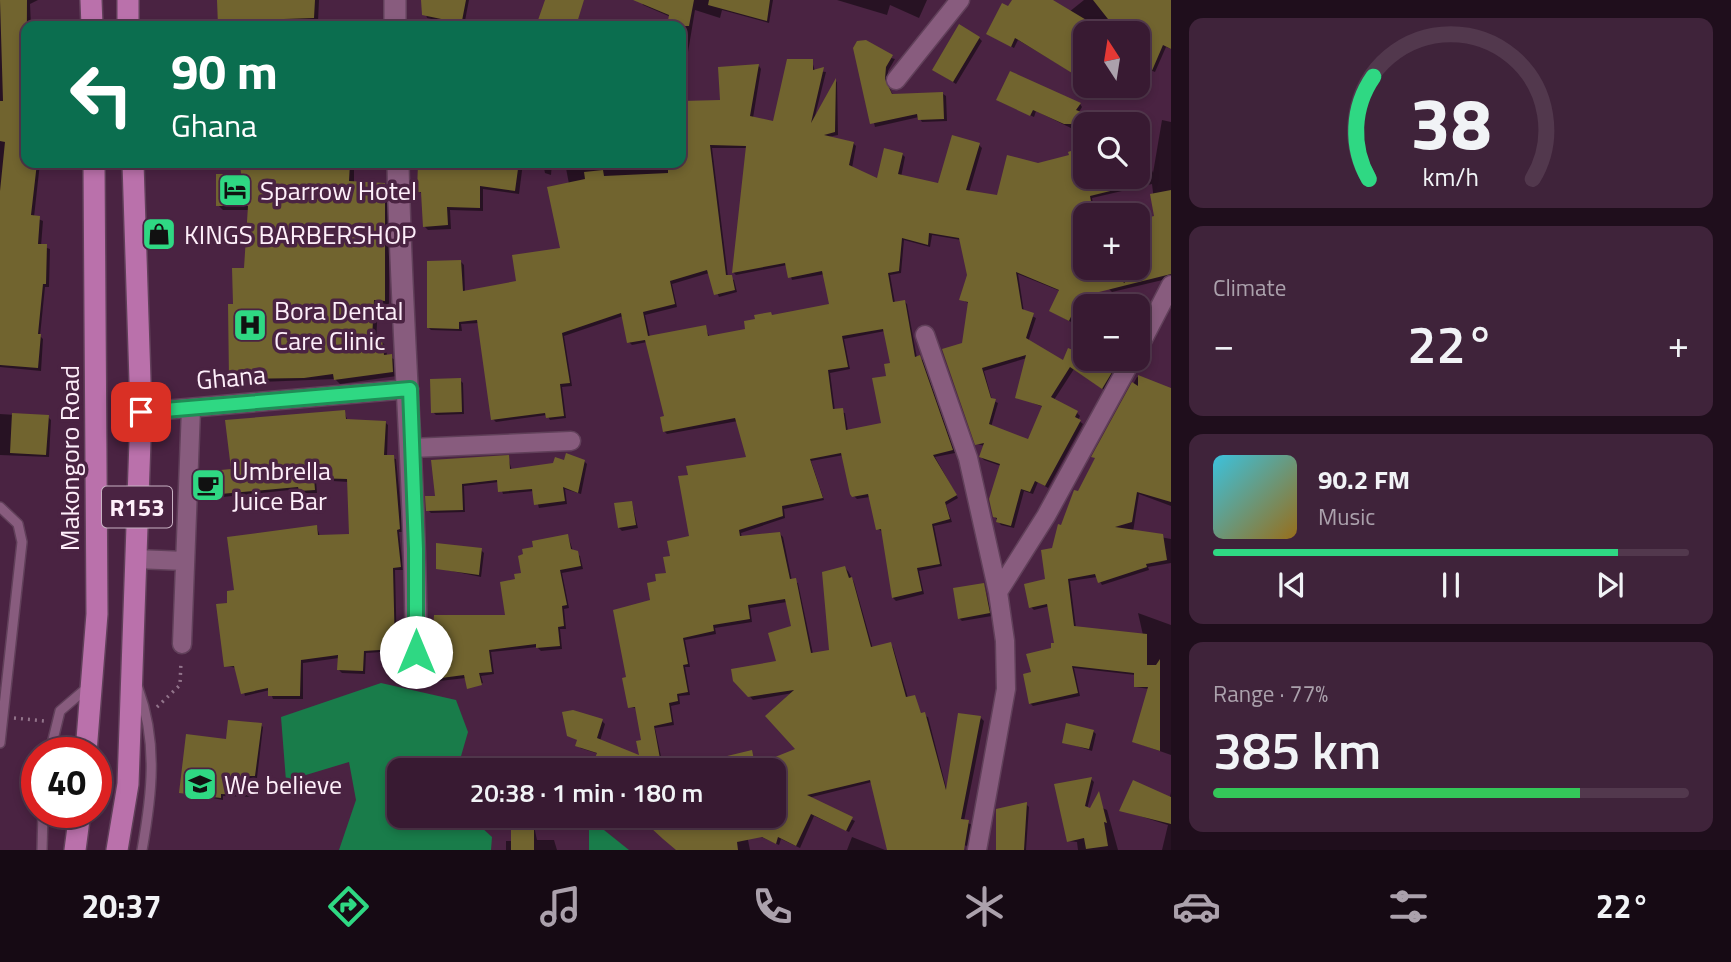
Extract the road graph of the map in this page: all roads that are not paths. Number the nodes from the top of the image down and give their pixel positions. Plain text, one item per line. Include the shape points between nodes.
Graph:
1 (91, 0) edge
2 (128, 0) edge
3 (395, 0) edge
4 (960, 0) edge
5 (92, 21) edge
6 (128, 21) edge
7 (395, 21) edge
8 (896, 80) dead end
9 (94, 168) edge
10 (133, 168) edge
11 (398, 168) edge
12 (1171, 285) edge
13 (1150, 326) edge
14 (925, 335) dead end
15 (1125, 371) edge
16 (410, 389) junction
17 (191, 409) junction
18 (141, 412) junction
19 (571, 441) dead end
20 (412, 448) junction
21 (0, 508) edge
22 (136, 559) junction
23 (185, 561) junction
24 (998, 592) junction
25 (182, 644) road end
26 (416, 652) dead end
27 (134, 669) junction
28 (92, 683) junction
29 (54, 737) edge
30 (87, 737) edge
31 (0, 743) edge
32 (43, 828) edge
33 (78, 828) edge
34 (42, 850) edge
35 (75, 850) edge
36 (117, 850) edge
37 (142, 850) edge
38 (977, 850) edge

1 - 5 main road
2 - 6 main road
3 - 7 street
4 - 8 street
9 - 28 main road, Makongoro Road / R153 via 97,576
10 - 18 main road, R153
11 - 16 street
12 - 13 street
14 - 24 street via 968,458
15 - 24 street via 1046,516
16 - 17 street, Ghana
16 - 20 street
17 - 18 street, Ghana
17 - 23 street
18 - 22 main road, R153
19 - 20 street
20 - 26 street
21 - 31 lane via 18,524 22,542
22 - 23 street
22 - 27 main road, R153
23 - 25 street
24 - 38 street via 1006,688
27 - 36 main road, R153 via 128,784
27 - 37 lane via 148,716 152,779
28 - 29 lane via 61,711
28 - 30 main road, Makongoro Road / R153
32 - 34 lane
33 - 35 main road

